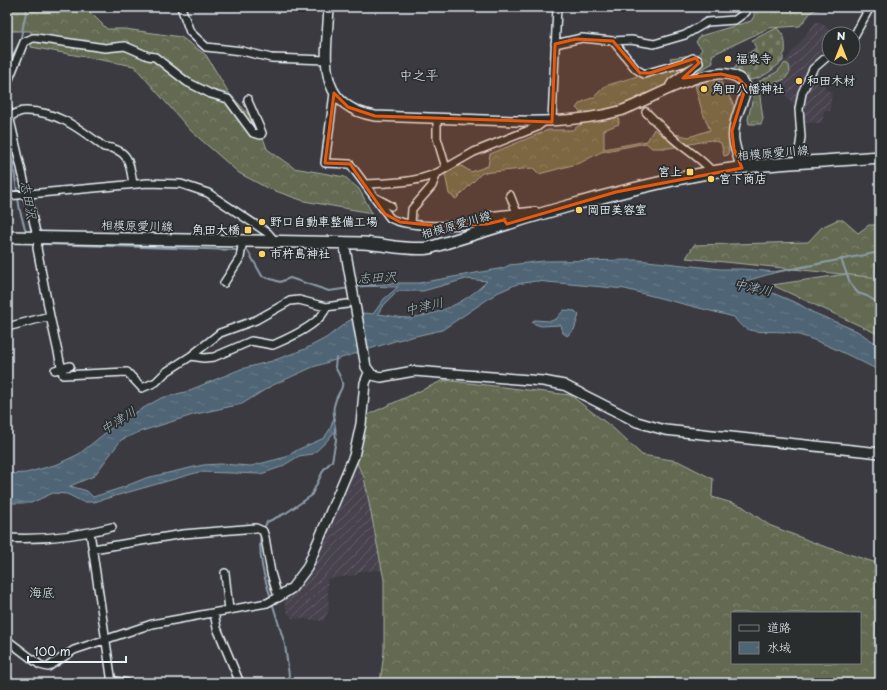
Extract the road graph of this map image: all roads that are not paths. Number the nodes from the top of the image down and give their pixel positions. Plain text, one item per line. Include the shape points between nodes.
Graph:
1 (181, 7) edge
2 (329, 7) edge
3 (557, 7) edge
4 (747, 7) edge
5 (870, 7) edge
6 (860, 26) edge
7 (613, 41) junction
8 (555, 44) junction
9 (327, 60) junction
10 (821, 62) edge
11 (7, 84) edge
12 (672, 88) junction
13 (334, 93) junction
14 (248, 99) dead end
15 (7, 107) edge
16 (646, 112) dead end
17 (9, 117) edge
18 (437, 118) junction
19 (548, 121) junction
20 (880, 157) edge
21 (797, 164) junction
22 (446, 168) junction
23 (742, 168) junction
24 (712, 172) junction
25 (437, 173) junction
26 (133, 184) junction
27 (365, 184) junction
28 (24, 195) junction
29 (510, 195) dead end
30 (10, 196) edge
31 (374, 197) junction
32 (391, 206) dead end
33 (517, 213) junction
34 (542, 213) junction
35 (487, 216) dead end
36 (411, 223) junction
37 (508, 224) junction
38 (7, 237) edge
39 (36, 237) junction
40 (242, 240) junction
41 (274, 240) junction
42 (345, 247) junction
43 (224, 283) dead end
44 (347, 304) dead end
45 (326, 308) junction
46 (50, 316) junction
47 (7, 327) edge
48 (191, 356) junction
49 (70, 366) dead end
50 (59, 370) junction
51 (368, 370) junction
52 (880, 453) edge
53 (112, 527) dead end
54 (90, 532) junction
55 (7, 538) edge
56 (93, 549) junction
57 (224, 577) dead end
58 (278, 597) junction
59 (229, 610) junction
60 (214, 613) junction
61 (7, 640) edge
62 (105, 641) junction
63 (126, 683) edge
64 (240, 683) edge

1 - 9 street via 190,32 206,47 242,51 271,58
2 - 9 street
3 - 8 street
4 - 7 street via 746,12 735,20 707,22 685,35 660,43
5 - 6 street
7 - 8 street via 576,38
7 - 12 street via 636,69 644,74 693,58 698,60 699,63 695,67 672,82
8 - 19 street
9 - 13 street via 327,76
10 - 21 street via 813,69 802,93 799,109 801,137
11 - 14 street via 24,42 36,38 105,48 125,46 155,58 187,82 228,99 253,133 260,135 262,132
12 - 19 street via 616,112
12 - 23 street via 696,77 710,74 732,76 742,80 746,86 745,92 732,131 734,149
13 - 18 street via 348,107 362,114
13 - 27 street via 324,162 350,164
15 - 17 street
16 - 24 street via 673,139 708,165
17 - 26 street via 22,110 72,123 104,147 111,147 125,156 130,165
17 - 28 street
18 - 19 street
18 - 22 street via 437,138
19 - 22 street via 474,152
20 - 21 main road, 相模原愛川線
21 - 23 main road, 相模原愛川線
22 - 25 street
23 - 24 main road, 相模原愛川線
24 - 34 main road, 相模原愛川線 via 616,192
25 - 27 street via 402,183
25 - 36 street via 432,186 412,209
26 - 28 street
26 - 41 street via 182,184 197,188 251,220
27 - 31 street
28 - 30 street
28 - 39 street
29 - 33 street
31 - 32 street
31 - 36 street via 390,218
33 - 34 street via 540,210
33 - 35 street
34 - 37 main road, 相模原愛川線
36 - 37 street via 439,226 487,224 504,220
37 - 42 main road, 相模原愛川線 via 429,248 402,249 371,243
38 - 39 main road, 相模原愛川線
39 - 40 main road, 相模原愛川線
39 - 46 street
40 - 41 main road, 相模原愛川線
40 - 43 street via 240,258
41 - 42 main road, 相模原愛川線
42 - 51 street
44 - 45 street
45 - 48 street via 299,300 290,301 256,320 220,333
45 - 48 street via 318,320 273,345 251,340 214,357
46 - 47 street
46 - 50 street
48 - 50 street via 166,372 156,382 142,388 127,372 63,375
49 - 50 street
51 - 52 street via 372,375 381,377 414,371 543,381 564,386 638,422 665,430
51 - 58 street via 354,456 307,568 292,588
53 - 54 street
54 - 55 street via 43,538
54 - 56 street
56 - 58 street via 183,534 256,528 263,532
56 - 62 street
57 - 59 street
58 - 59 street via 267,603
59 - 60 street
60 - 62 street via 152,624
60 - 64 street via 217,628
61 - 62 street via 40,666 48,667 74,650
62 - 63 street via 112,680

